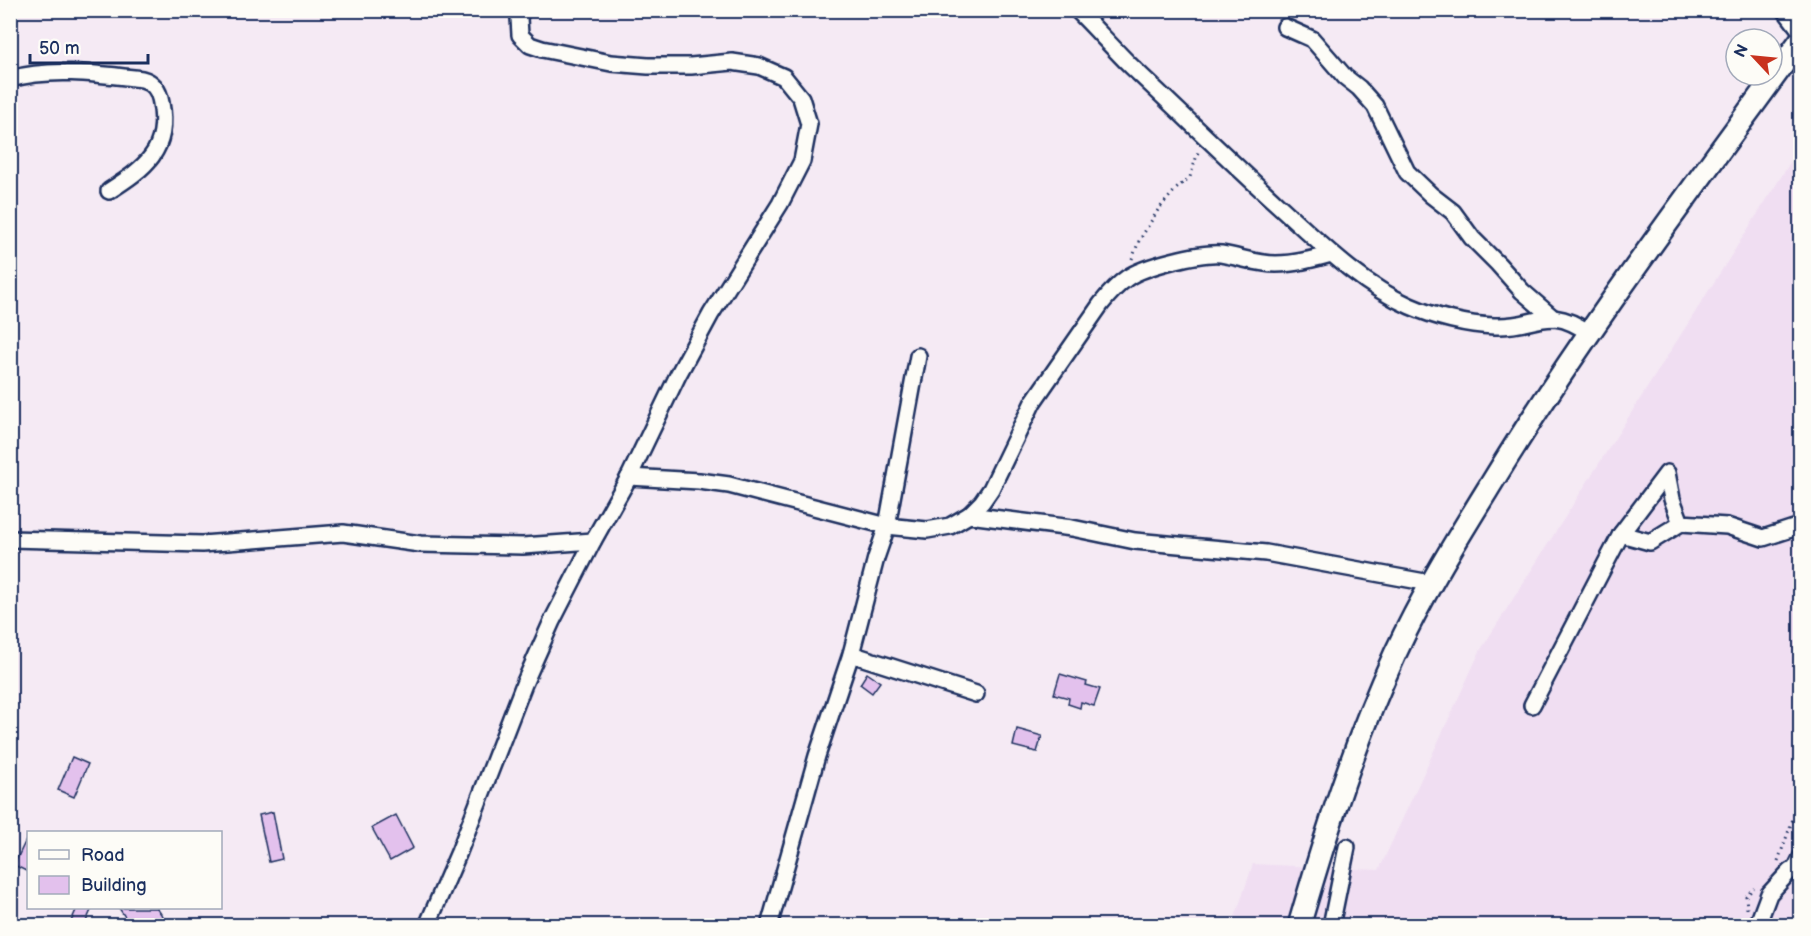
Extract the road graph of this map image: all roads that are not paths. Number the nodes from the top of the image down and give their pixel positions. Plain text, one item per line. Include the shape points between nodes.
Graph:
1 (522, 10) edge
2 (1077, 10) edge
3 (1785, 10) edge
4 (1285, 27) dead end
5 (1800, 30) edge
6 (1800, 41) edge
7 (10, 79) edge
8 (109, 191) dead end
9 (1331, 254) junction
10 (1553, 318) junction
11 (1589, 333) junction
12 (918, 356) dead end
13 (629, 477) junction
14 (969, 515) junction
15 (1681, 523) junction
16 (887, 526) junction
17 (1800, 529) edge
18 (1621, 534) junction
19 (10, 539) edge
20 (593, 541) junction
21 (1430, 583) junction
22 (851, 654) junction
23 (976, 694) dead end
24 (1532, 705) dead end
25 (1347, 847) dead end
26 (1800, 851) edge
27 (1784, 867) joint
28 (1752, 921) edge
29 (427, 926) edge
30 (769, 926) edge
31 (1299, 926) edge
32 (1331, 926) edge

1 - 13 street via 520,35 530,45 542,49 648,66 732,62 759,66 784,77 801,98 809,124 802,161 780,204 711,314
2 - 9 street via 1203,136
3 - 5 street
4 - 10 street via 1311,39 1359,88 1375,106 1407,172 1454,212 1472,238
6 - 11 main road
7 - 8 street via 42,73 150,81 160,97 163,135 135,174
9 - 10 street via 1356,276 1413,308 1494,326
9 - 14 street via 1275,264 1205,254 1129,276 1101,304 1044,385 991,489
10 - 11 street via 1563,318
11 - 21 main road via 1529,421
12 - 16 street
13 - 16 street via 699,480
13 - 20 street
14 - 16 street via 950,526 927,530
14 - 21 street via 1136,541 1266,553
15 - 17 street via 1727,526 1763,538
15 - 18 street via 1650,542
15 - 18 street via 1667,473
16 - 22 street
18 - 24 street
19 - 20 street via 202,544 343,533 420,544 523,546
20 - 29 street via 524,684
21 - 31 main road via 1362,731
22 - 23 street
22 - 30 street via 817,756
25 - 32 street
26 - 27 lane
27 - 28 street

